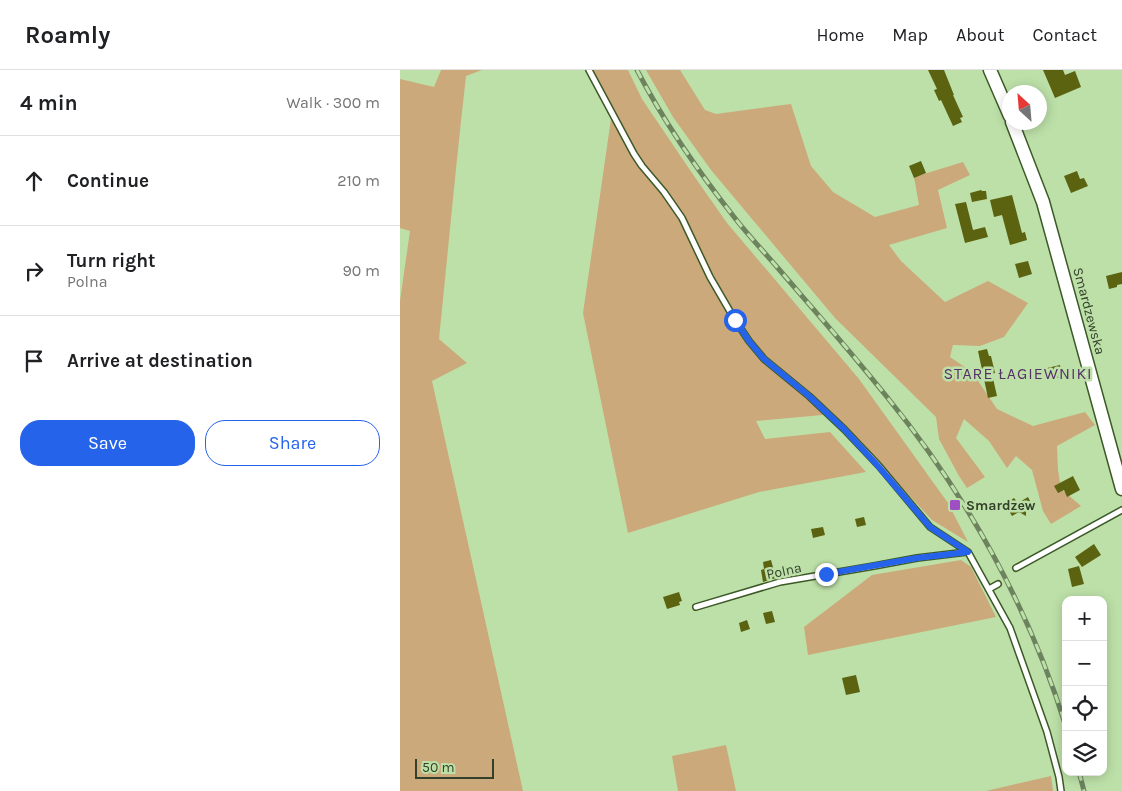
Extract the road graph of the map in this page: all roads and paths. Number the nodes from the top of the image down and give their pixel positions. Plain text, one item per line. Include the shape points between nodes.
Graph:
1 (588, 70) edge
2 (990, 70) edge
3 (1002, 98) edge
4 (1015, 130) edge
5 (1122, 489) edge
6 (1122, 510) edge
7 (968, 552) junction
8 (1016, 568) dead end
9 (998, 584) dead end
10 (989, 589) junction
11 (696, 607) dead end
12 (1061, 791) edge

1 - 7 lane via 634,154 682,218 710,276 749,341 764,359 844,429 930,527
2 - 3 street
4 - 5 street, Smardzewska via 1043,202
6 - 8 lane
7 - 10 lane
7 - 11 lane, Polna via 780,582
9 - 10 lane
10 - 12 lane via 1010,628 1047,732

